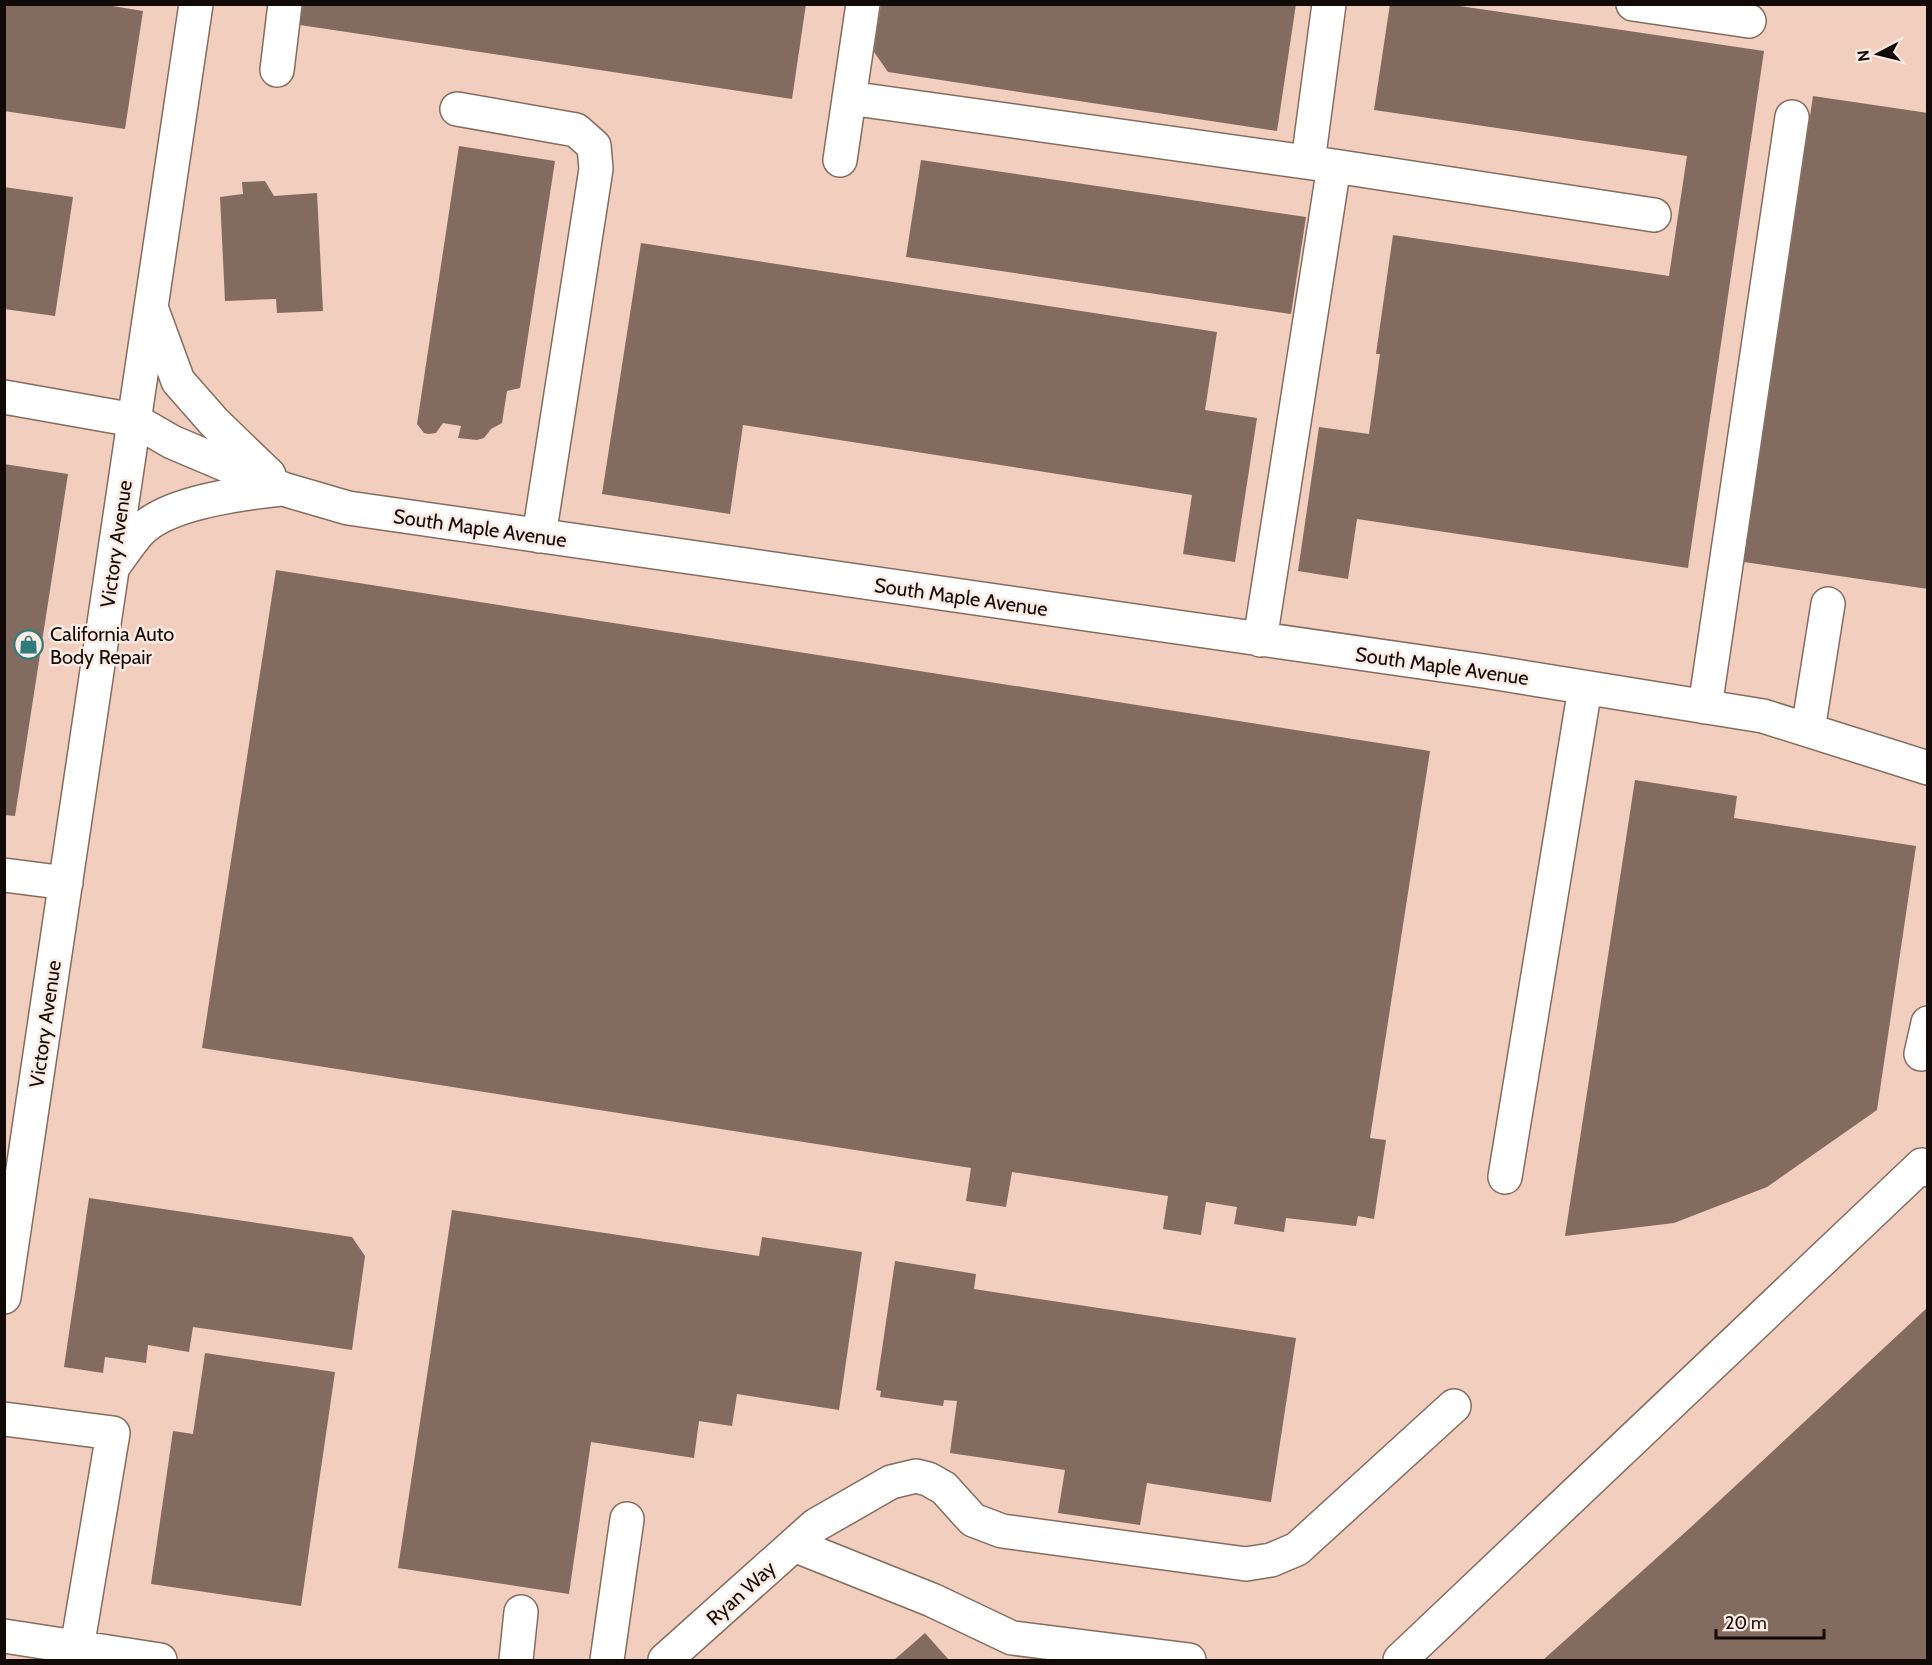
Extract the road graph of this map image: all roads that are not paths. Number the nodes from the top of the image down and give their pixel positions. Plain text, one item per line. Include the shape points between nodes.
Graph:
1 (196, 4) edge
2 (285, 4) edge
3 (863, 4) edge
4 (1329, 4) edge
5 (1633, 4) edge
6 (1749, 21) dead end
7 (277, 70) dead end
8 (849, 98) junction
9 (457, 109) dead end
10 (1792, 117) dead end
11 (840, 160) dead end
12 (1321, 164) junction
13 (1654, 215) dead end
14 (151, 308) junction
15 (4, 397) edge
16 (134, 420) junction
17 (283, 489) junction
18 (539, 536) junction
19 (112, 567) junction
20 (1828, 604) dead end
21 (1260, 640) junction
22 (1585, 687) junction
23 (1705, 707) junction
24 (1808, 730) junction
25 (1928, 768) edge
26 (4, 874) edge
27 (66, 883) junction
28 (1928, 1170) edge
29 (1505, 1177) dead end
30 (6, 1278) edge
31 (1454, 1406) dead end
32 (4, 1419) edge
33 (627, 1519) dead end
34 (805, 1535) junction
35 (521, 1612) dead end
36 (4, 1636) edge
37 (77, 1648) junction
38 (160, 1660) edge
39 (516, 1660) edge
40 (607, 1660) edge
41 (665, 1660) edge
42 (1189, 1660) edge
43 (1400, 1660) edge

1 - 14 street, Victory Avenue
2 - 7 street
3 - 8 street
4 - 12 street
5 - 6 street
8 - 11 street
8 - 12 street
9 - 18 street via 576,130 594,146 596,170
10 - 23 street
12 - 13 street
12 - 21 street
14 - 16 street, Victory Avenue
14 - 17 street via 178,381
15 - 16 street, South Maple Avenue
16 - 17 street, South Maple Avenue via 172,442
16 - 19 street, Victory Avenue
17 - 18 street, South Maple Avenue via 348,508
17 - 19 street via 226,495 171,512 142,529
18 - 21 street, South Maple Avenue
19 - 27 street, Victory Avenue
20 - 24 street
21 - 22 street, South Maple Avenue
22 - 23 street, South Maple Avenue
22 - 29 street
23 - 24 street, South Maple Avenue via 1763,716
24 - 25 street, South Maple Avenue
26 - 27 street
27 - 30 street, Victory Avenue
28 - 43 street via 1923,1165
31 - 34 street, Ryan Way via 1297,1549 1271,1560 1246,1564 1002,1531 973,1520 944,1488 916,1476 891,1482
32 - 37 street via 113,1433
33 - 40 street
34 - 41 street, Ryan Way
34 - 42 street via 1012,1638
35 - 39 street
36 - 37 street
37 - 38 street

